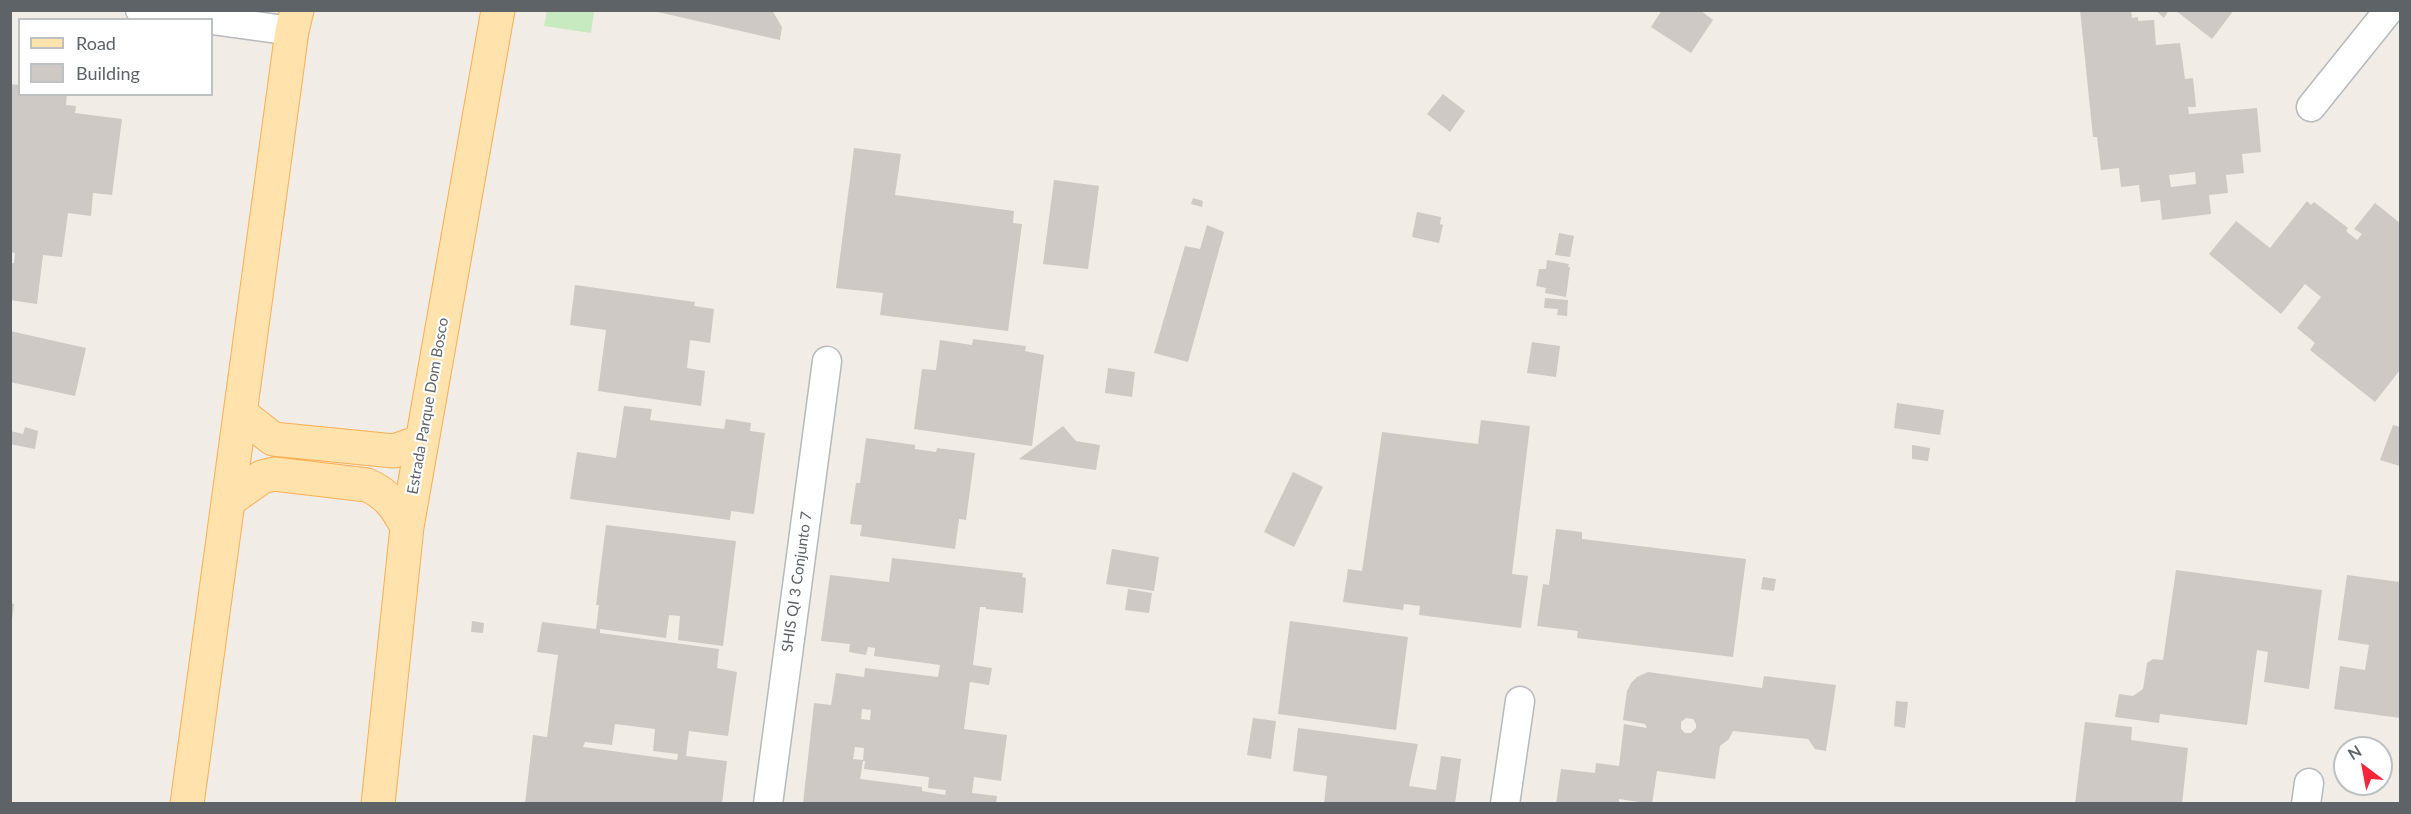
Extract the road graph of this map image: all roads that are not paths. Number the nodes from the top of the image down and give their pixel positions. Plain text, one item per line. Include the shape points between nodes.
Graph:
1 (140, 10) edge
2 (498, 10) edge
3 (2389, 10) edge
4 (194, 18) edge
5 (213, 20) edge
6 (294, 21) edge
7 (2311, 107) dead end
8 (827, 361) dead end
9 (240, 413) junction
10 (422, 441) junction
11 (228, 501) junction
12 (407, 527) junction
13 (1520, 701) dead end
14 (187, 804) edge
15 (378, 804) edge
16 (768, 804) edge
17 (1506, 804) edge

1 - 4 street
2 - 10 main road, Estrada Parque Dom Bosco
3 - 7 street
5 - 6 street
6 - 9 main road
8 - 16 street, SHIS QI 3 Conjunto 7
9 - 10 main road via 273,439 394,451
9 - 11 main road
10 - 12 main road, Estrada Parque Dom Bosco
11 - 12 main road via 262,477 274,474 367,485 395,505
11 - 14 main road
12 - 15 main road, Estrada Parque Dom Bosco
13 - 17 street

